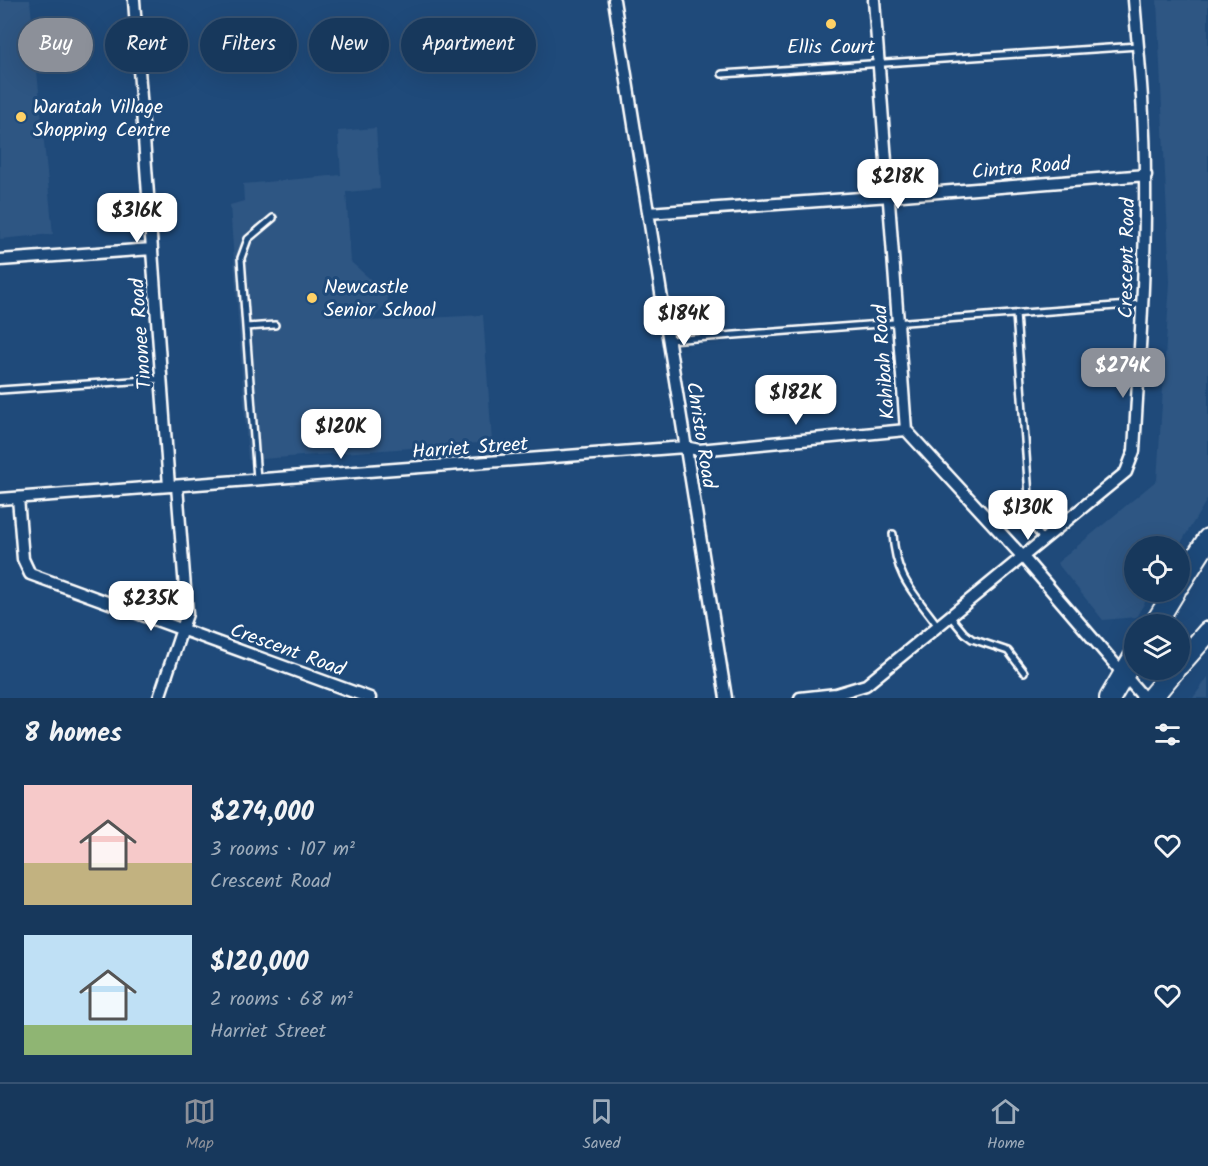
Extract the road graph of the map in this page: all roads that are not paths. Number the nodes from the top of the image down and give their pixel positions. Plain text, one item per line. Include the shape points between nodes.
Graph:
1 (134, 0) edge
2 (614, 0) edge
3 (874, 0) edge
4 (1134, 0) edge
5 (1138, 46) junction
6 (879, 63) junction
7 (722, 74) dead end
8 (1146, 175) junction
9 (890, 196) junction
10 (648, 213) junction
11 (273, 218) dead end
12 (152, 249) junction
13 (0, 260) edge
14 (1143, 304) junction
15 (1016, 314) junction
16 (899, 323) junction
17 (275, 325) dead end
18 (246, 327) junction
19 (669, 340) junction
20 (161, 379) junction
21 (0, 390) edge
22 (906, 430) junction
23 (686, 447) junction
24 (257, 480) junction
25 (173, 486) junction
26 (18, 498) junction
27 (0, 499) edge
28 (893, 534) dead end
29 (1043, 539) junction
30 (1208, 539) edge
31 (1022, 556) junction
32 (1190, 568) edge
33 (950, 616) junction
34 (938, 626) junction
35 (182, 629) junction
36 (1208, 632) edge
37 (1190, 652) edge
38 (1024, 672) dead end
39 (1123, 675) junction
40 (1166, 680) edge
41 (159, 698) edge
42 (370, 698) edge
43 (726, 698) edge
44 (800, 698) edge
45 (1110, 698) edge
46 (1144, 698) edge
47 (1151, 698) edge

1 - 12 street, Tinonee Road
2 - 10 street, Christo Road
3 - 6 street, Kahibah Road
4 - 5 street, Crescent Road
5 - 6 lane
5 - 8 street, Crescent Road
6 - 7 lane
6 - 9 street, Kahibah Road
8 - 9 street, Cintra Road
8 - 14 street, Crescent Road
9 - 10 street, Cintra Road
9 - 16 street, Kahibah Road
10 - 19 street, Christo Road
11 - 18 lane via 248,239 241,258
12 - 13 street
12 - 20 street, Tinonee Road
14 - 15 lane
14 - 29 street, Crescent Road via 1134,452 1126,472
15 - 16 lane
15 - 29 lane via 1031,524
16 - 19 lane
16 - 22 street, Kahibah Road
17 - 18 lane
18 - 24 lane
19 - 23 street, Christo Road
20 - 21 lane
20 - 25 street, Tinonee Road
22 - 23 street, Harriet Street via 699,450
22 - 31 street, Kahibah Road
23 - 24 street, Harriet Street
23 - 43 street, Christo Road
24 - 25 street, Harriet Street
25 - 26 street, Harriet Street
25 - 35 street, Tinonee Road via 187,614
26 - 27 street, Harriet Street
26 - 35 street, Crescent Road via 22,559 30,574
28 - 34 lane via 900,574
29 - 31 street, Crescent Road
30 - 32 highway
31 - 33 street, Crescent Road
31 - 39 street, Kahibah Road
33 - 34 street, Crescent Road
33 - 38 lane via 972,639 1008,651
34 - 44 street, Crescent Road via 866,685 836,694
35 - 41 street, Tinonee Road
35 - 42 street, Crescent Road
36 - 37 highway
39 - 45 highway
39 - 46 street, Kahibah Road
40 - 47 highway

